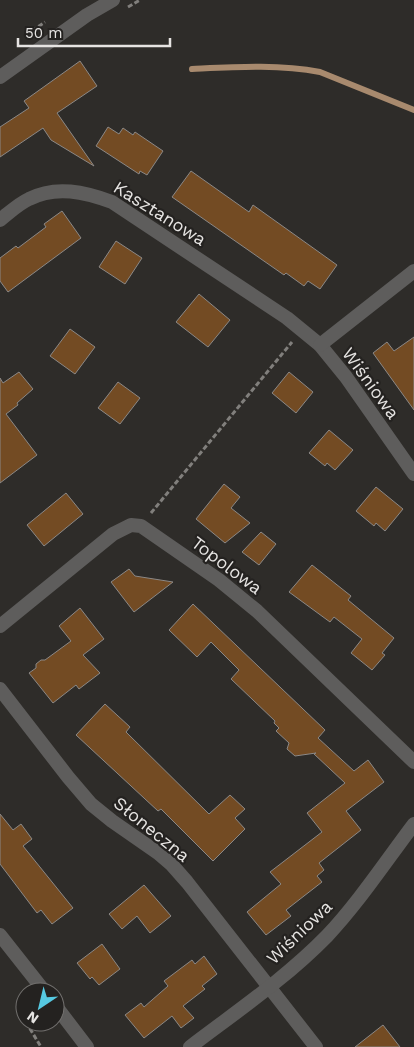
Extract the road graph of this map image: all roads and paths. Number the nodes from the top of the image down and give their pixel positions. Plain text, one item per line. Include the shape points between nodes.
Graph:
1 (113, 0) edge
2 (0, 77) edge
3 (0, 220) edge
4 (414, 271) edge
5 (291, 321) junction
6 (320, 345) junction
7 (414, 474) edge
8 (141, 526) junction
9 (0, 626) edge
10 (0, 689) edge
11 (414, 762) edge
12 (414, 824) edge
13 (0, 935) edge
14 (36, 982) edge
15 (269, 987) junction
16 (65, 1018) edge
17 (32, 1032) edge
18 (41, 1047) edge
19 (88, 1047) edge
20 (190, 1047) edge
21 (316, 1047) edge

1 - 2 street
3 - 5 street, Kasztanowa via 29,199 43,194 71,191 99,197 120,206
4 - 6 street
5 - 6 street, Wiśniowa
5 - 8 path via 285,329 296,338
6 - 7 street, Wiśniowa
8 - 9 street via 131,525 113,534
8 - 11 street, Topolowa via 257,611
10 - 15 street, Słoneczna via 91,804 158,853 177,871
12 - 15 street, Wiśniowa via 327,936
13 - 14 street
15 - 20 street, Wiśniowa
15 - 21 street, Słoneczna
16 - 19 street
17 - 18 path

